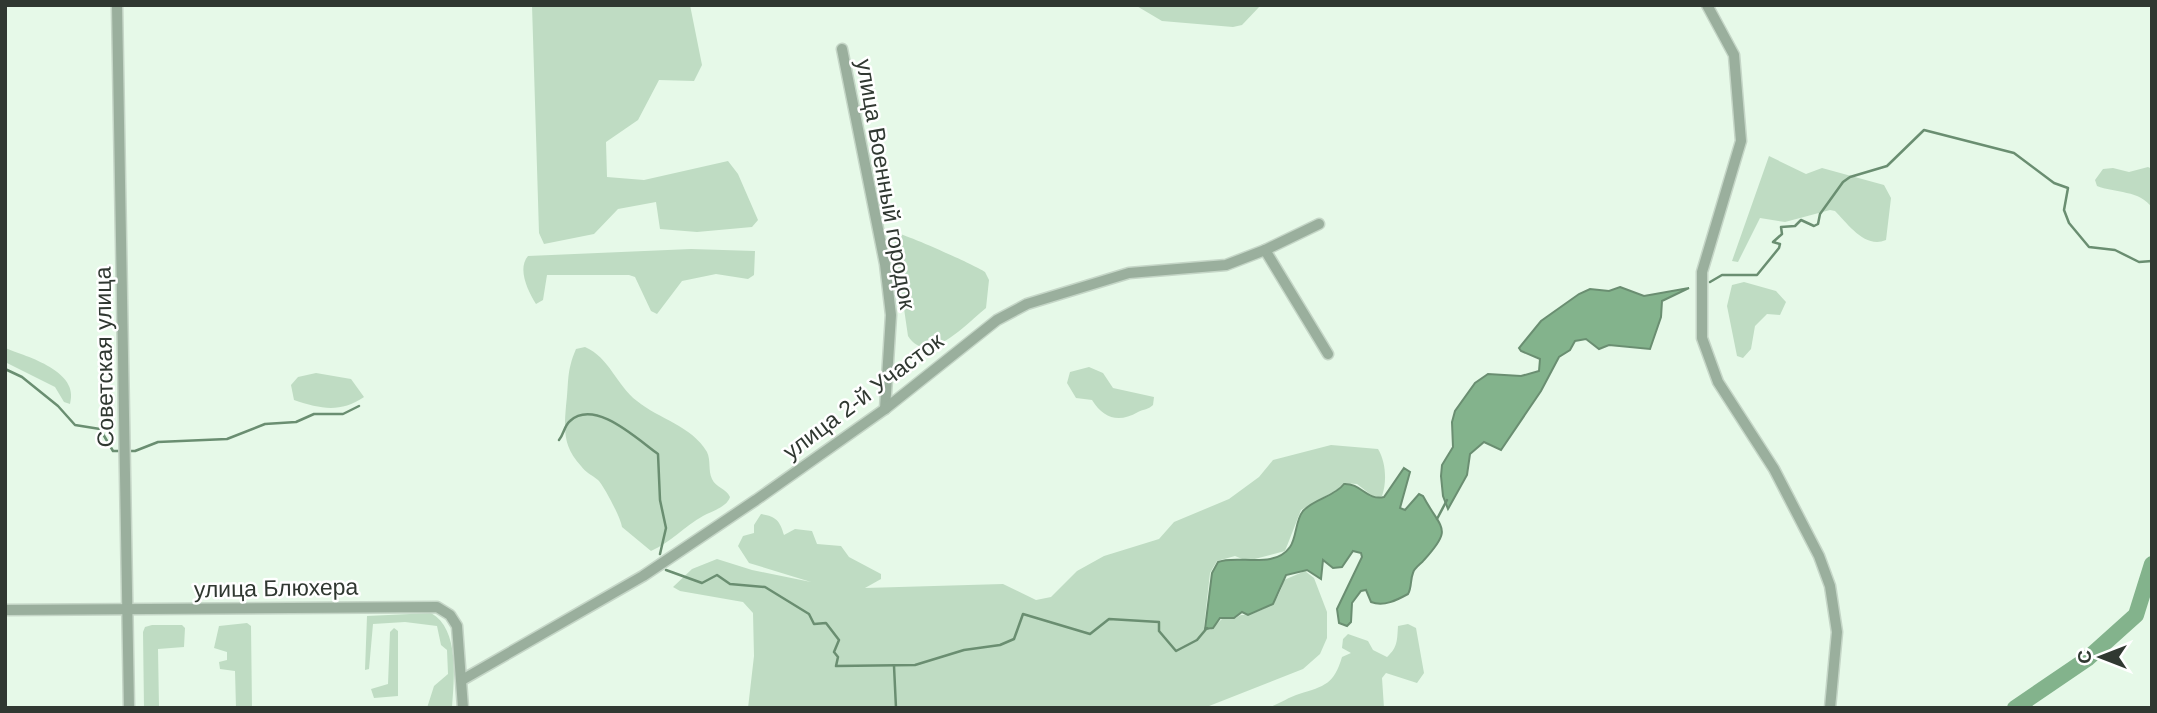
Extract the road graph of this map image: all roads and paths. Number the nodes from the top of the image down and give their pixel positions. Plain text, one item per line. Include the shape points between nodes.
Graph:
1 (117, 5) edge
2 (1707, 5) edge
3 (842, 49) dead end
4 (1319, 224) dead end
5 (1265, 250) junction
6 (1328, 354) dead end
7 (885, 409) junction
8 (126, 609) junction
9 (5, 610) edge
10 (462, 681) junction
11 (129, 708) edge
12 (463, 708) edge
13 (1830, 708) edge

1 - 8 street, Советская улица
2 - 13 street via 1734,55 1741,141 1702,272 1702,338 1718,382 1774,469 1830,586 1837,632
3 - 7 street, улица Военный городок via 891,315
4 - 5 street, улица 2-й Участок
5 - 6 street
5 - 7 street, улица 2-й Участок via 1226,265 1129,273 1027,304 997,320
7 - 10 street, улица 2-й Участок via 643,576
8 - 9 street, улица Блюхера
8 - 10 street, улица Блюхера via 437,607 457,626
8 - 11 street, Советская улица
10 - 12 street, улица Блюхера

